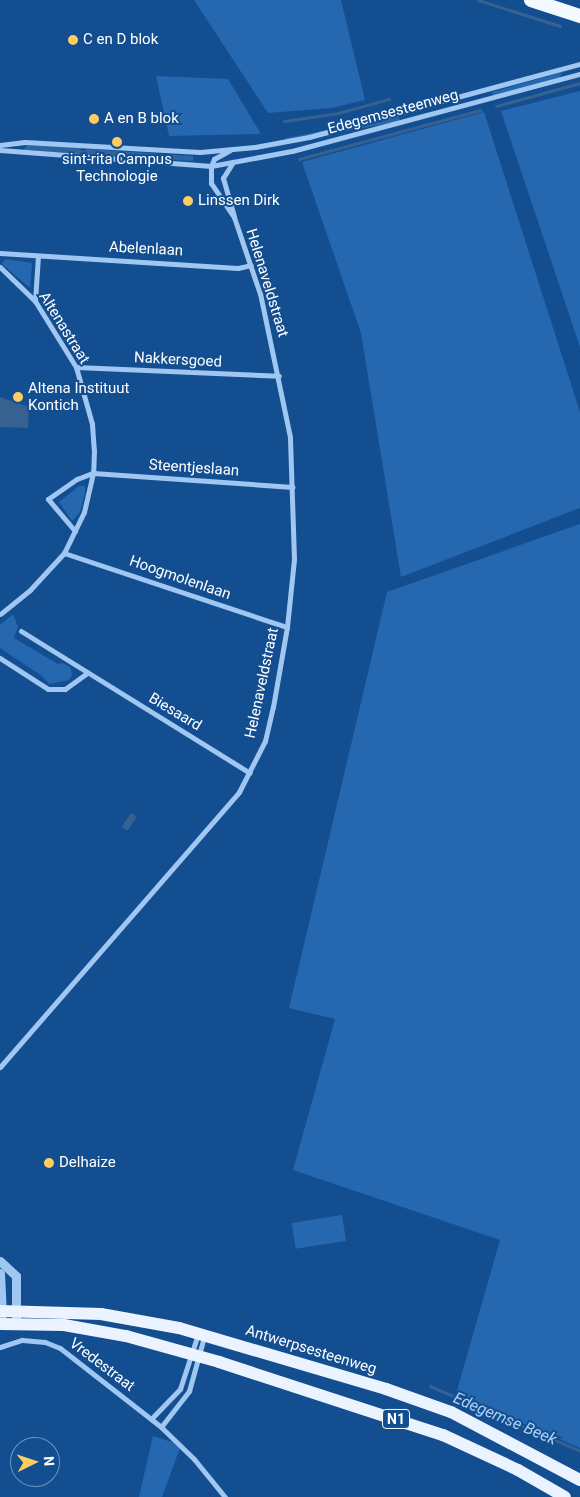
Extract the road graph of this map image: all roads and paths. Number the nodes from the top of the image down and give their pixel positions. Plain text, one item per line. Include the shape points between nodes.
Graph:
1 (531, 0) edge
2 (558, 9) junction
3 (580, 16) edge
4 (580, 22) edge
5 (580, 64) edge
6 (580, 74) edge
7 (272, 144) junction
8 (0, 145) edge
9 (0, 150) edge
10 (230, 150) junction
11 (275, 154) junction
12 (233, 162) junction
13 (211, 166) junction
14 (234, 217) junction
15 (0, 253) edge
16 (38, 256) junction
17 (251, 265) junction
18 (0, 267) edge
19 (35, 301) junction
20 (76, 367) junction
21 (279, 376) junction
22 (93, 473) junction
23 (294, 487) junction
24 (75, 532) junction
25 (64, 553) junction
26 (0, 614) edge
27 (287, 628) junction
28 (21, 631) dead end
29 (0, 658) edge
30 (86, 674) junction
31 (250, 773) junction
32 (0, 1067) edge
33 (0, 1260) edge
34 (0, 1274) edge
35 (16, 1310) junction
36 (1, 1311) edge
37 (16, 1323) junction
38 (1, 1324) edge
39 (201, 1335) junction
40 (0, 1347) edge
41 (195, 1355) junction
42 (152, 1419) junction
43 (161, 1427) junction
44 (580, 1480) edge
45 (225, 1497) edge
46 (565, 1497) edge

1 - 2 highway
2 - 3 highway
2 - 4 street
5 - 7 street, Edegemsesteenweg
6 - 11 street, Edegemsesteenweg
7 - 10 street, Edegemsesteenweg
7 - 11 street
8 - 10 street, Edegemsesteenweg via 25,142 200,152
9 - 13 street, Edegemsesteenweg
10 - 13 street via 214,159
11 - 12 street, Edegemsesteenweg
12 - 13 street, Edegemsesteenweg
12 - 14 street, Helenaveldstraat via 223,178
13 - 14 street, Helenaveldstraat via 211,183
14 - 17 street, Helenaveldstraat
15 - 16 street, Abelenlaan
16 - 17 street, Abelenlaan via 238,268
16 - 19 street
17 - 21 street, Helenaveldstraat
18 - 19 street, Altenastraat
19 - 20 street, Altenastraat
20 - 21 street, Nakkersgoed
20 - 22 street, Altenastraat via 92,424
21 - 23 street, Helenaveldstraat via 290,437
22 - 23 street, Steentjeslaan
22 - 24 street, Altenastraat via 84,512
22 - 24 street via 77,479 48,499
23 - 27 street, Helenaveldstraat via 294,559
24 - 25 street, Altenastraat
25 - 26 street, Altenastraat via 30,590
25 - 27 street, Hoogmolenlaan
27 - 31 street, Helenaveldstraat via 265,741
28 - 30 street, Biesaard
29 - 30 street via 48,689 65,689
30 - 31 street, Biesaard
31 - 32 street, Helenaveldstraat via 239,792
33 - 35 street via 16,1276
34 - 36 street
35 - 36 main road, Antwerpsesteenweg / N1
35 - 37 street
35 - 39 main road, Antwerpsesteenweg / N1 via 111,1316
36 - 38 street
37 - 38 main road, N1
37 - 41 main road, N1 via 64,1325 126,1336
39 - 41 street
39 - 41 street
39 - 44 main road, Antwerpsesteenweg / N1 via 386,1389 451,1412
40 - 42 street, Vredestraat via 32,1340 60,1348
41 - 42 street via 180,1389
41 - 43 street via 189,1391
41 - 46 main road, N1 via 443,1435 518,1470
42 - 43 street, Vredestraat
43 - 45 street, Vredestraat via 194,1459

